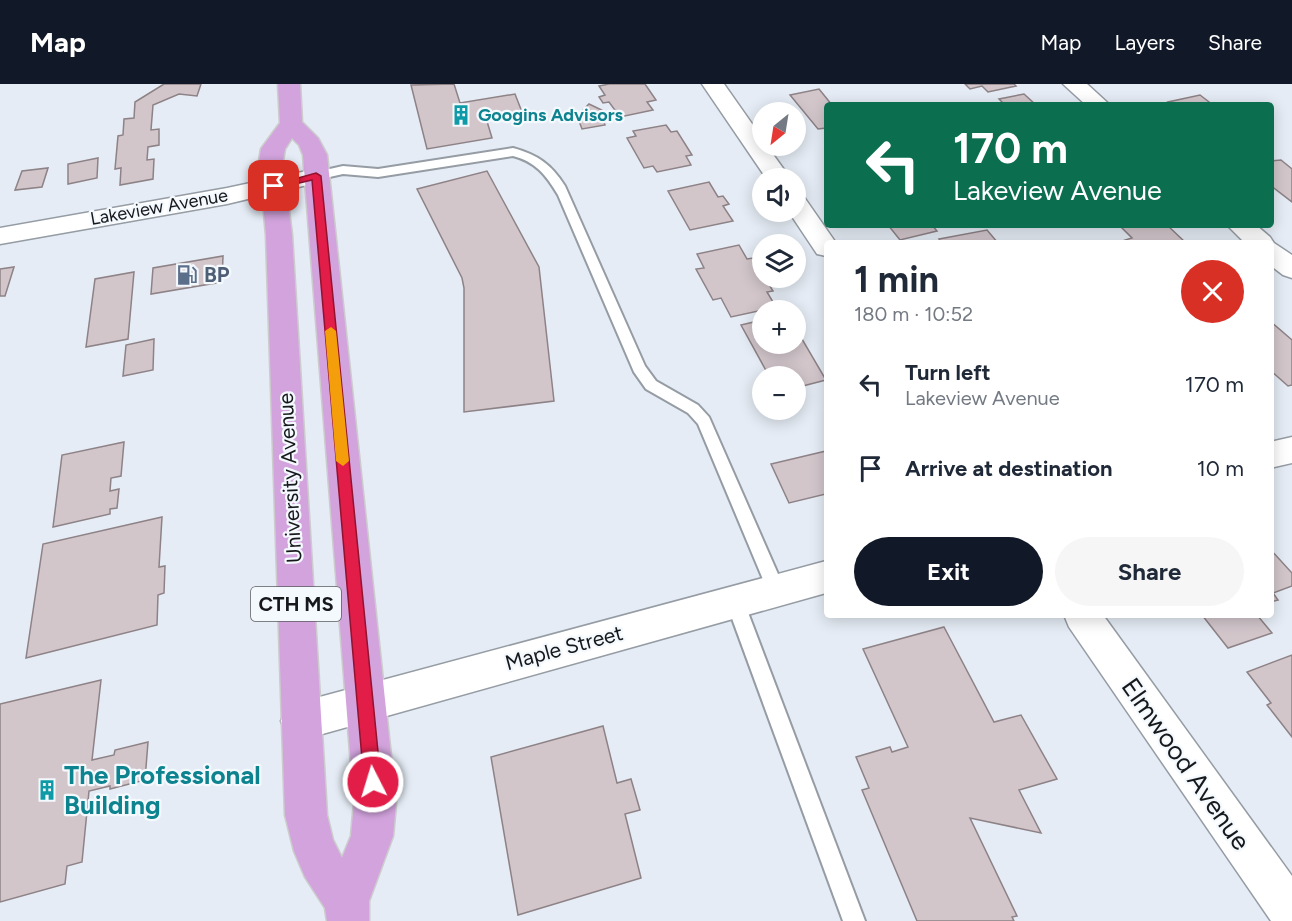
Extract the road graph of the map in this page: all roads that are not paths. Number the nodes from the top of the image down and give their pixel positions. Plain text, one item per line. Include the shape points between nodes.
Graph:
1 (289, 84) edge
2 (713, 84) edge
3 (1074, 84) edge
4 (1095, 102) edge
5 (291, 123) junction
6 (771, 168) edge
7 (316, 176) junction
8 (274, 186) junction
9 (806, 218) edge
10 (1244, 228) edge
11 (0, 236) edge
12 (1258, 240) edge
13 (824, 245) edge
14 (1274, 254) edge
15 (1292, 269) edge
16 (1292, 450) edge
17 (1274, 454) edge
18 (824, 577) edge
19 (777, 590) junction
20 (735, 602) junction
21 (1084, 618) edge
22 (366, 703) junction
23 (301, 721) junction
24 (347, 911) edge
25 (1292, 913) edge
26 (854, 921) edge

1 - 5 main road
2 - 6 street
3 - 4 street
5 - 7 main road, University Avenue / CTH MS via 310,143
5 - 8 main road, University Avenue / CTH MS via 273,149
7 - 8 street, Lakeview Avenue
7 - 19 lane via 343,170 378,173 513,152 529,156 549,169 639,368 651,385 693,409 704,421
7 - 22 main road, University Avenue / CTH MS
8 - 11 street, Lakeview Avenue
8 - 23 main road, University Avenue / CTH MS
9 - 13 street
10 - 12 street
14 - 15 street
16 - 17 street
18 - 19 street, Maple Street
19 - 20 street, Maple Street
20 - 22 street, Maple Street
20 - 26 lane
21 - 25 street, Elmwood Avenue
22 - 23 street, Maple Street
22 - 24 main road, University Avenue / CTH MS via 375,814 370,846
23 - 24 main road, University Avenue / CTH MS via 310,838 318,861

